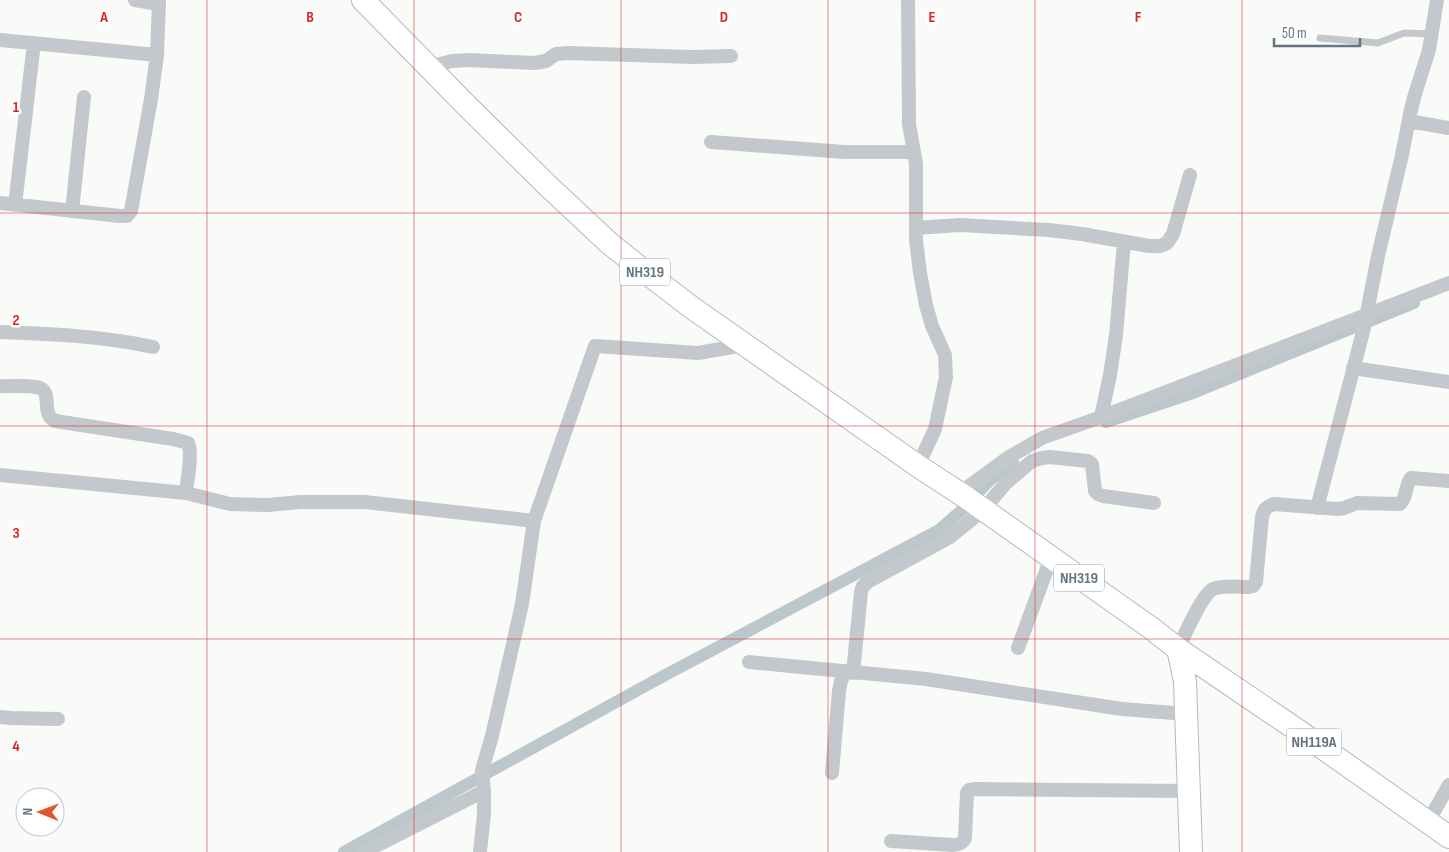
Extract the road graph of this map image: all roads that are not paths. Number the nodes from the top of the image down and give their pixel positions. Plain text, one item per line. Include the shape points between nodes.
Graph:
1 (135, 0) edge
2 (908, 0) edge
3 (1437, 0) edge
4 (159, 2) edge
5 (369, 2) edge
6 (1433, 34) junction
7 (1320, 38) dead end
8 (0, 40) edge
9 (34, 43) junction
10 (157, 55) junction
11 (731, 56) dead end
12 (429, 67) junction
13 (84, 98) dead end
14 (1408, 121) junction
15 (1449, 128) edge
16 (711, 142) dead end
17 (914, 152) junction
18 (1190, 174) dead end
19 (0, 203) edge
20 (15, 205) junction
21 (72, 211) junction
22 (916, 228) junction
23 (1124, 242) junction
24 (1447, 287) edge
25 (1365, 321) junction
26 (0, 332) edge
27 (744, 344) junction
28 (153, 347) dead end
29 (1353, 368) junction
30 (1449, 382) edge
31 (0, 386) edge
32 (1101, 418) junction
33 (918, 466) junction
34 (0, 476) edge
35 (1449, 481) edge
36 (186, 493) junction
37 (972, 502) junction
38 (1154, 502) dead end
39 (1317, 508) junction
40 (534, 521) junction
41 (1051, 558) junction
42 (1018, 648) dead end
43 (1178, 649) junction
44 (748, 662) dead end
45 (849, 672) junction
46 (1187, 714) junction
47 (0, 717) edge
48 (58, 719) dead end
49 (832, 773) dead end
50 (483, 782) junction
51 (1449, 785) edge
52 (1190, 791) junction
53 (1428, 822) junction
54 (1449, 837) edge
55 (891, 841) dead end
56 (364, 852) edge
57 (480, 852) edge
58 (1191, 852) edge

1 - 4 street
2 - 17 street via 909,124
3 - 6 street
4 - 10 street
5 - 12 highway, NH319
6 - 7 lane via 1404,33 1378,43
6 - 14 street
8 - 9 street
9 - 10 street
9 - 20 street
10 - 21 street via 131,211 127,216
11 - 12 street via 568,53 534,63 469,60
12 - 27 highway, NH319 via 609,243
13 - 21 street
14 - 15 street
14 - 25 street
16 - 17 street via 844,152
17 - 22 street
18 - 23 street via 1173,234 1167,244 1149,246
19 - 20 street
20 - 21 street
22 - 23 street via 960,224 1011,227
22 - 33 street via 923,289 944,356 946,377 935,429
23 - 32 street via 1116,335
24 - 25 street
25 - 29 street
25 - 32 street
26 - 28 street via 75,335
27 - 33 highway, NH319
27 - 40 street via 698,353 595,346
29 - 30 street
29 - 39 street
31 - 36 street via 42,389 46,394 50,418 55,421 188,444
32 - 37 street via 1042,438 1010,457
33 - 37 highway, NH319
34 - 36 street
35 - 39 street via 1411,478 1400,504 1357,503 1342,509
36 - 40 street via 230,504 365,502
37 - 38 street via 1006,483 1032,461 1050,457 1092,464 1098,494
37 - 41 highway, NH319
37 - 45 street via 950,537 863,586
39 - 43 street via 1268,506 1262,517 1256,582 1248,588 1212,589 1205,596
40 - 50 street via 522,604
41 - 42 street
41 - 43 highway, NH319
43 - 46 highway via 1186,681
43 - 53 highway, NH119A
44 - 45 street
45 - 46 street via 926,679 1122,709
45 - 49 street via 840,681
46 - 52 highway
47 - 48 street
50 - 56 street
50 - 57 street
51 - 53 street
52 - 55 street via 969,790 963,842 952,845
52 - 58 highway
53 - 54 highway, NH119A

